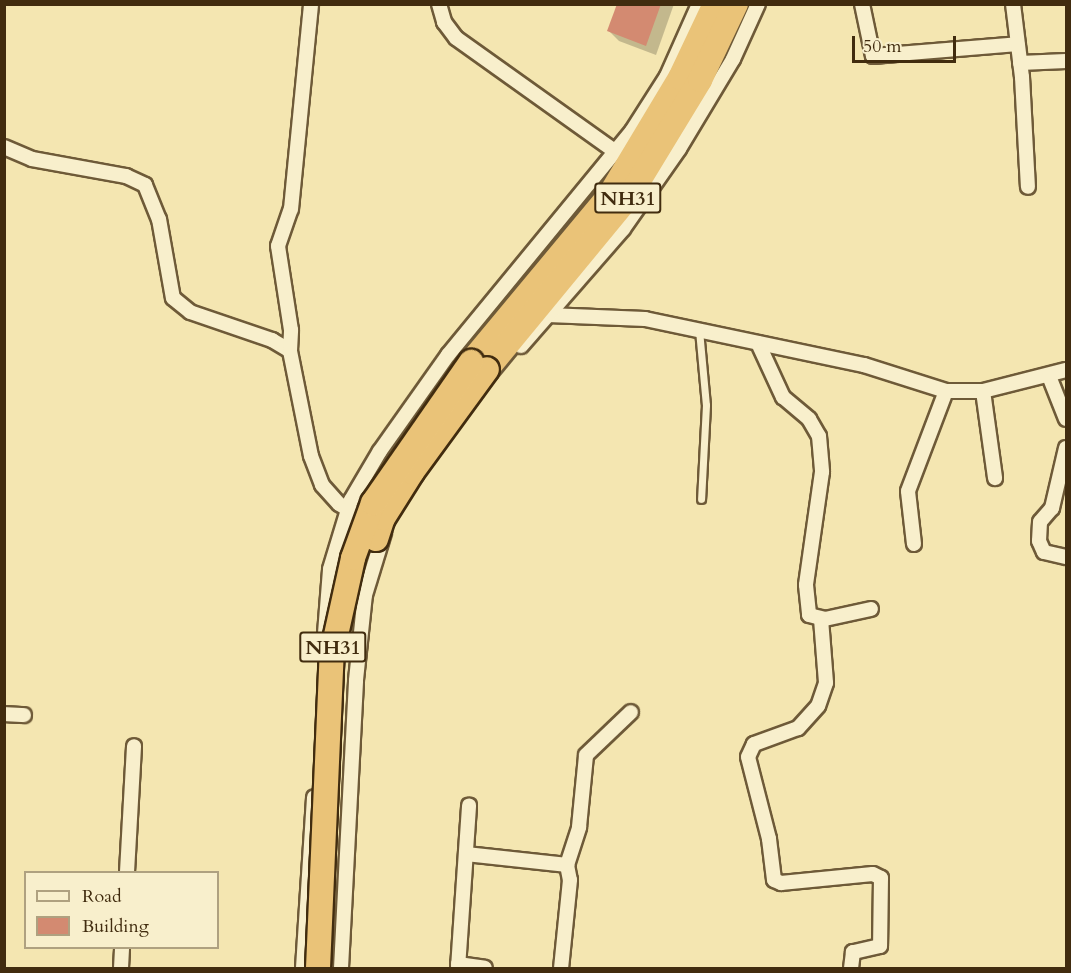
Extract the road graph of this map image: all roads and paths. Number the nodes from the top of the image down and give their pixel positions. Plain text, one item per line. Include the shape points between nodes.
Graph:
1 (311, 4) edge
2 (439, 4) edge
3 (699, 4) edge
4 (715, 4) edge
5 (736, 4) edge
6 (758, 4) edge
7 (862, 4) edge
8 (1013, 4) edge
9 (1018, 44) junction
10 (1066, 61) edge
11 (1020, 63) junction
12 (4, 147) edge
13 (616, 152) junction
14 (1028, 187) dead end
15 (548, 315) junction
16 (699, 330) junction
17 (758, 343) junction
18 (290, 351) junction
19 (479, 366) junction
20 (1066, 370) edge
21 (1049, 376) junction
22 (946, 391) junction
23 (983, 391) junction
24 (1066, 419) edge
25 (1066, 448) edge
26 (995, 477) dead end
27 (701, 499) dead end
28 (347, 509) junction
29 (385, 530) junction
30 (914, 544) dead end
31 (1066, 557) edge
32 (872, 609) dead end
33 (821, 619) junction
34 (631, 712) dead end
35 (4, 714) edge
36 (24, 716) dead end
37 (134, 746) dead end
38 (469, 806) dead end
39 (466, 854) junction
40 (567, 865) junction
41 (127, 871) edge
42 (122, 949) edge
43 (458, 966) edge
44 (121, 969) edge
45 (303, 969) edge
46 (318, 969) edge
47 (334, 969) edge
48 (341, 969) edge
49 (485, 969) edge
50 (561, 969) edge
51 (851, 969) edge

1 - 18 street via 291,210 278,246 291,330
2 - 13 street via 444,22 456,38 567,121
3 - 13 street via 667,76
4 - 19 highway, NH31 via 680,78 609,196
5 - 19 highway, NH31 via 700,80 629,197
6 - 15 street via 733,59 679,149 623,229
7 - 9 street via 873,56
8 - 9 street
9 - 11 street
10 - 11 street
11 - 14 street
12 - 18 street via 32,159 137,178 154,201 172,298 190,312 272,340
13 - 28 street via 448,355 380,451
15 - 16 street via 627,316
15 - 29 street via 450,430 415,477
16 - 17 street
16 - 27 lane via 706,405
17 - 22 street via 864,365
17 - 33 street via 783,397 809,419 819,436 822,472 806,585 809,615
18 - 28 street via 311,456 325,492
19 - 46 highway, NH31, bridge via 373,503 352,558 332,653
19 - 47 highway, NH31, bridge via 383,518 352,618
20 - 21 street
21 - 23 street
21 - 24 street
22 - 23 street
22 - 30 street via 908,491
23 - 26 street
25 - 31 street via 1052,508 1040,522 1039,541 1044,552
28 - 29 street
28 - 45 street via 330,569
29 - 48 street via 365,595 357,669
32 - 33 street
33 - 51 street via 826,683 818,706 798,728 748,748 748,757 769,839 774,880 781,883 873,874 881,878 880,946 853,952
34 - 40 street via 586,755 579,827
35 - 36 street
37 - 41 street
38 - 39 street
39 - 40 street
39 - 43 street
40 - 50 street via 570,880
42 - 44 street
43 - 49 street

